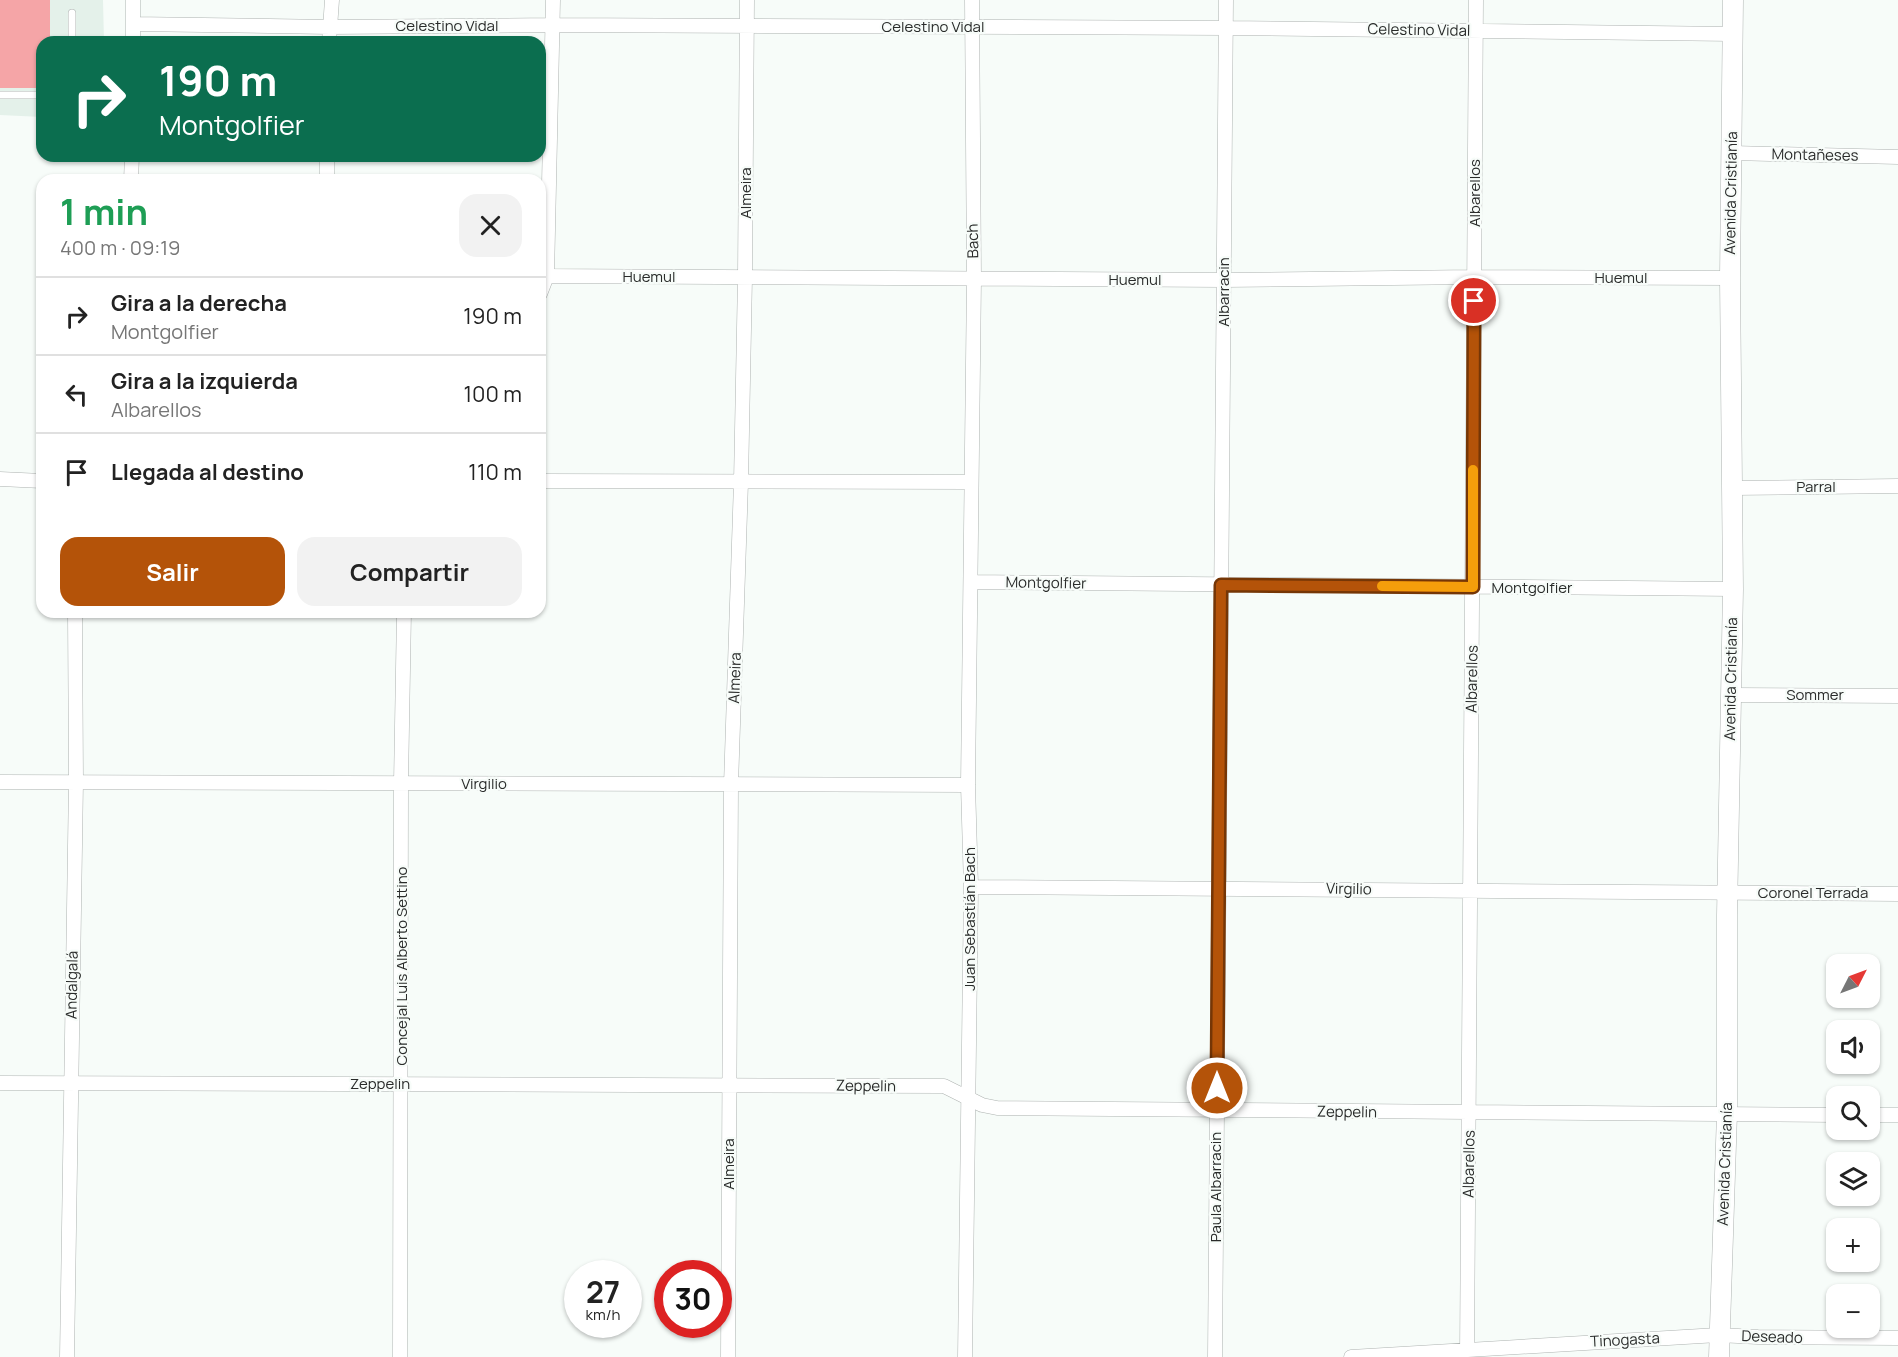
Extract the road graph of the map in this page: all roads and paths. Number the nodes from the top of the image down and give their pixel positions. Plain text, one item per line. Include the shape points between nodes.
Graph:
1 (133, 0) edge
2 (332, 0) edge
3 (553, 0) edge
4 (747, 0) edge
5 (972, 0) edge
6 (1226, 0) edge
7 (1476, 0) edge
8 (1733, 0) edge
9 (72, 13) dead end
10 (134, 24) junction
11 (554, 26) junction
12 (330, 27) junction
13 (747, 27) junction
14 (972, 27) junction
15 (1226, 28) junction
16 (1476, 31) junction
17 (1733, 34) junction
18 (72, 36) edge
19 (133, 36) edge
20 (329, 36) edge
21 (0, 95) edge
22 (36, 95) edge
23 (1732, 153) junction
24 (1898, 157) edge
25 (546, 208) edge
26 (546, 276) edge
27 (745, 277) junction
28 (1474, 277) junction
29 (1730, 278) junction
30 (974, 279) junction
31 (1224, 280) junction
32 (0, 479) edge
33 (36, 481) edge
34 (546, 481) edge
35 (741, 482) junction
36 (971, 482) junction
37 (1898, 486) edge
38 (1733, 488) junction
39 (971, 582) junction
40 (1221, 585) junction
41 (1473, 587) junction
42 (1733, 590) junction
43 (75, 618) edge
44 (404, 618) edge
45 (1731, 695) junction
46 (1898, 696) edge
47 (0, 782) edge
48 (76, 782) junction
49 (401, 783) junction
50 (731, 785) junction
51 (968, 785) junction
52 (971, 887) junction
53 (1218, 888) junction
54 (1470, 890) junction
55 (1728, 893) junction
56 (1898, 894) edge
57 (0, 1083) edge
58 (71, 1083) junction
59 (402, 1085) junction
60 (729, 1085) junction
61 (969, 1098) junction
62 (1217, 1110) junction
63 (1470, 1113) junction
64 (1727, 1113) junction
65 (1826, 1115) edge
66 (1880, 1115) edge
67 (1898, 1115) edge
68 (1718, 1335) junction
69 (1898, 1338) edge
70 (1468, 1353) edge
71 (67, 1357) edge
72 (400, 1357) edge
73 (728, 1357) edge
74 (965, 1357) edge
75 (1215, 1357) edge
76 (1351, 1357) edge
77 (1719, 1357) edge

1 - 10 street
2 - 12 street
3 - 11 street
4 - 13 street, Almeira
5 - 14 street, Bach
6 - 15 street, Albarracin
7 - 16 street, Albarellos
8 - 17 main road, Avenida Cristianía
9 - 18 lane
10 - 12 street, Celestino Vidal
10 - 19 street
11 - 12 street, Celestino Vidal
11 - 13 street, Celestino Vidal
11 - 25 street
12 - 20 street
13 - 14 street, Celestino Vidal
13 - 27 street, Almeira
14 - 15 street, Celestino Vidal
14 - 30 street, Bach
15 - 16 street, Celestino Vidal
15 - 31 street, Albarracin
16 - 17 street, Celestino Vidal
16 - 28 street, Albarellos
17 - 23 main road, Avenida Cristianía
21 - 22 lane
23 - 24 street, Montañeses
23 - 29 main road, Avenida Cristianía
26 - 27 street, Huemul
27 - 30 street, Huemul
27 - 35 street, Almeira
28 - 29 street, Huemul
28 - 31 street, Huemul
28 - 41 street, Albarellos
29 - 38 main road, Avenida Cristianía
30 - 31 street, Huemul
30 - 36 street, Bach
31 - 40 street, Albarracin
32 - 33 street
34 - 35 street
35 - 36 street
35 - 50 street, Almeira
36 - 39 street, Juan Sebastián Bach
37 - 38 street, Parral
38 - 42 main road, Avenida Cristianía
39 - 40 street, Montgolfier
39 - 51 street, Juan Sebastián Bach
40 - 41 street, Montgolfier
40 - 53 street, Paula Albarracin
41 - 42 street, Montgolfier
41 - 54 street, Albarellos
42 - 45 main road, Avenida Cristianía
43 - 48 street, Andalgalá
44 - 49 street, Concejal Luis Alberto Settino
45 - 46 street, Sommer
45 - 55 main road, Avenida Cristianía
47 - 48 street, Virgilio
48 - 49 street, Virgilio
48 - 58 street, Andalgalá
49 - 50 street, Virgilio
49 - 59 street, Concejal Luis Alberto Settino
50 - 51 street, Virgilio
50 - 60 street, Almeira
51 - 52 street, Juan Sebastián Bach
52 - 53 street, Virgilio
52 - 61 street, Juan Sebastián Bach
53 - 54 street, Virgilio
53 - 62 street, Paula Albarracin
54 - 55 street, Virgilio
54 - 63 street, Albarellos
55 - 56 street, Coronel Terrada
55 - 64 main road, Avenida Cristianía
57 - 58 street, Zeppelin
58 - 59 street, Zeppelin
58 - 71 street, Andalgalá
59 - 60 street, Zeppelin
59 - 72 street, Concejal Luis Alberto Settino
60 - 61 street, Zeppelin via 944,1086
60 - 73 street, Almeira
61 - 62 street, Zeppelin via 997,1108
61 - 74 street, Juan Sebastián Bach
62 - 63 street, Zeppelin
62 - 75 street, Paula Albarracin
63 - 64 street, Zeppelin
63 - 70 street, Albarellos
64 - 65 street, Zeppelin
64 - 68 main road, Avenida Cristianía
66 - 67 street
68 - 69 street, Deseado
68 - 70 street, Tinogasta
68 - 77 main road, Avenida Cristianía
70 - 76 street, Tinogasta

